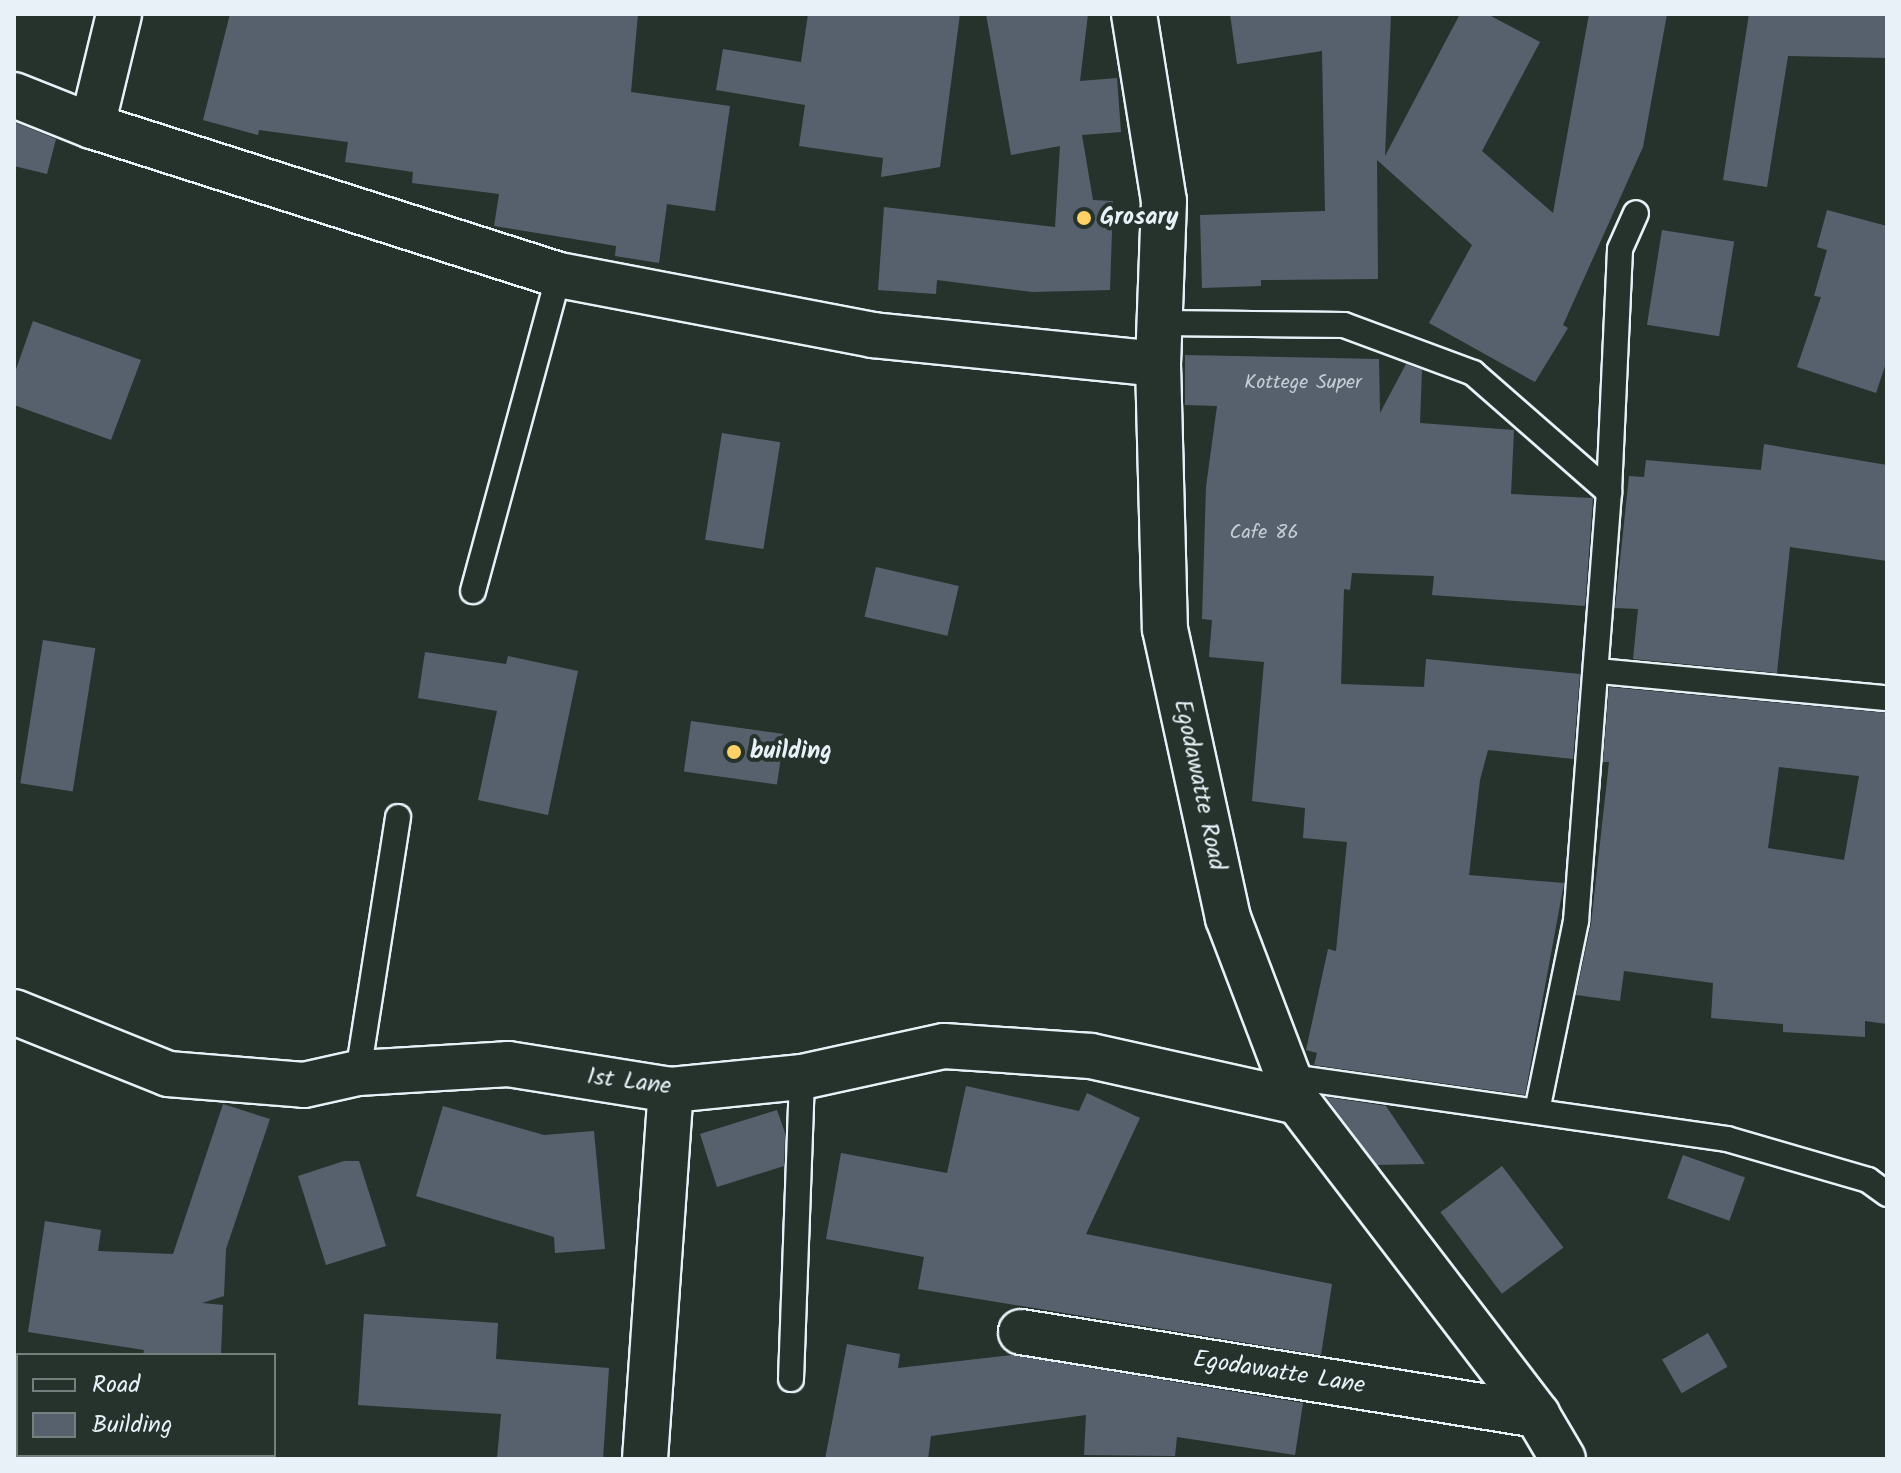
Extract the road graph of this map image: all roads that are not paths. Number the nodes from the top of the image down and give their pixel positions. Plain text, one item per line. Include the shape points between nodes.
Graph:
1 (119, 14) edge
2 (1134, 14) edge
3 (14, 95) edge
4 (92, 126) junction
5 (1636, 213) dead end
6 (559, 275) junction
7 (1160, 344) junction
8 (1609, 492) junction
9 (473, 591) dead end
10 (1599, 671) junction
11 (1887, 698) edge
12 (398, 817) dead end
13 (14, 1012) edge
14 (358, 1073) junction
15 (802, 1077) junction
16 (1292, 1089) junction
17 (671, 1090) junction
18 (1537, 1111) junction
19 (1887, 1194) edge
20 (1021, 1332) dead end
21 (791, 1379) dead end
22 (1537, 1415) junction
23 (645, 1459) edge
24 (1563, 1459) edge

1 - 4 street
2 - 7 street, Egodawatte Road via 1164,201
3 - 4 street
4 - 6 street
5 - 8 lane via 1620,249
6 - 7 street via 873,335
6 - 9 lane
7 - 8 lane via 1344,325 1473,373
7 - 16 street, Egodawatte Road via 1165,629 1228,918
8 - 10 lane
10 - 11 lane
10 - 18 lane via 1576,921
12 - 14 lane
13 - 14 street, 1st Lane via 168,1074 304,1085
14 - 17 street, 1st Lane via 508,1064
15 - 16 street, 1st Lane via 944,1046 1091,1056
15 - 17 street, 1st Lane
15 - 21 lane
16 - 18 lane
16 - 22 street, Egodawatte Road
17 - 23 street
18 - 19 lane via 1727,1139 1868,1180
20 - 22 street, Egodawatte Lane
22 - 24 street, Egodawatte Road

